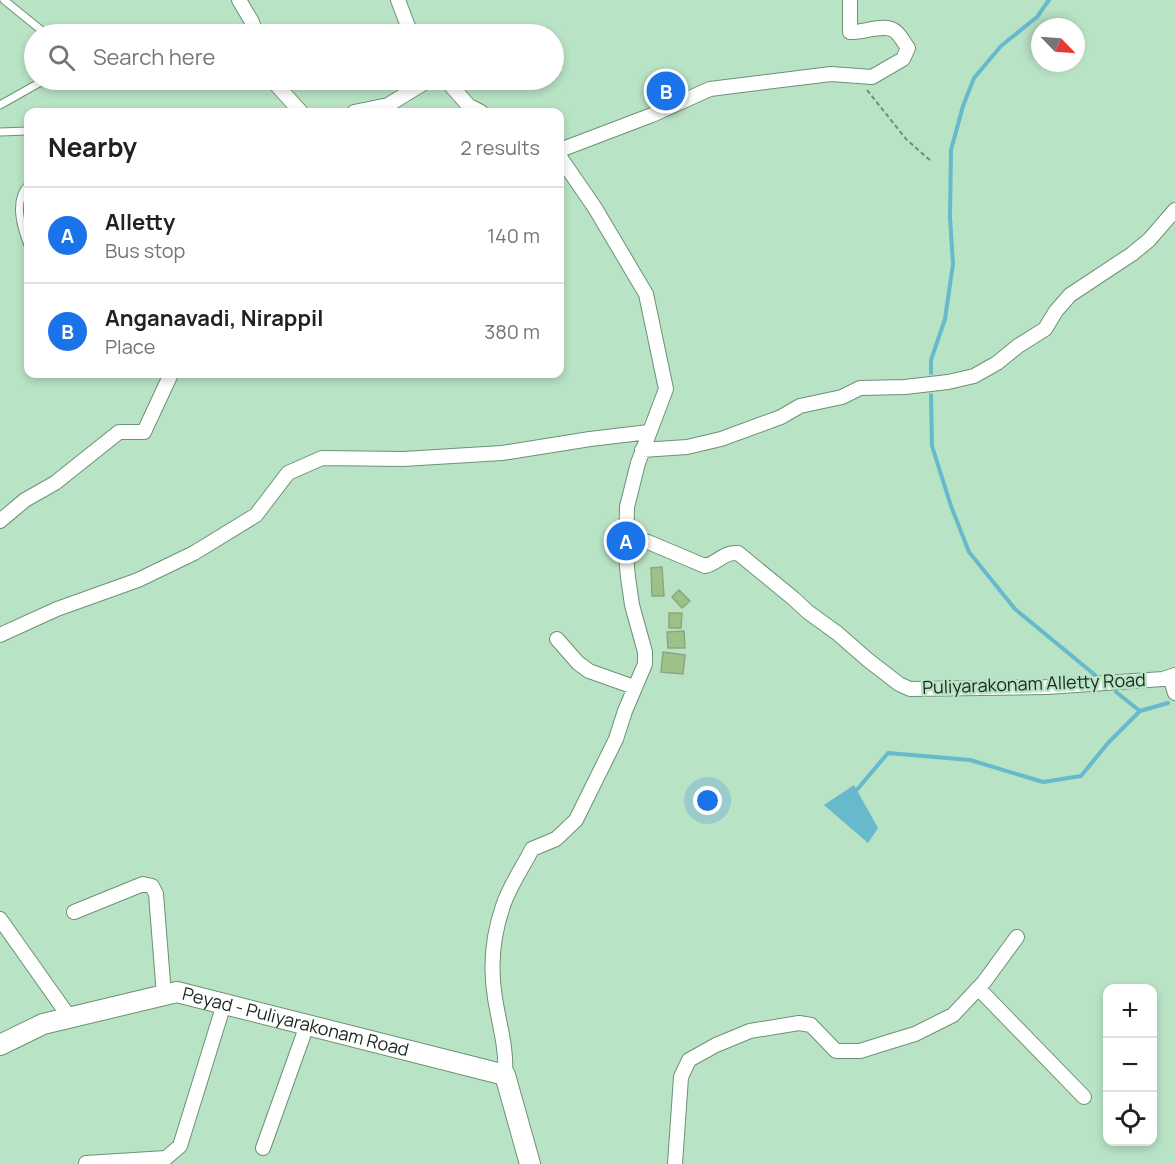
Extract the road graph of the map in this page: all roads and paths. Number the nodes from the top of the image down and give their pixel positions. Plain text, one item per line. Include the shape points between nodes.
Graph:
1 (4, 0) edge
2 (239, 0) edge
3 (398, 0) edge
4 (850, 0) edge
5 (34, 24) edge
6 (253, 24) edge
7 (407, 24) edge
8 (856, 76) junction
9 (27, 90) edge
10 (281, 90) edge
11 (413, 90) edge
12 (455, 90) edge
13 (0, 105) edge
14 (297, 108) edge
15 (373, 108) edge
16 (473, 108) edge
17 (24, 131) edge
18 (0, 132) edge
19 (564, 148) edge
20 (932, 162) dead end
21 (564, 163) edge
22 (24, 192) edge
23 (1175, 210) edge
24 (24, 232) edge
25 (169, 378) edge
26 (650, 432) junction
27 (642, 450) junction
28 (0, 521) edge
29 (626, 541) junction
30 (0, 635) edge
31 (558, 639) dead end
32 (1172, 676) edge
33 (634, 687) junction
34 (1175, 693) edge
35 (74, 912) dead end
36 (0, 919) edge
37 (1017, 937) dead end
38 (978, 988) junction
39 (164, 995) junction
40 (224, 1004) junction
41 (70, 1018) junction
42 (307, 1025) junction
43 (0, 1046) edge
44 (505, 1075) junction
45 (1084, 1097) dead end
46 (263, 1148) dead end
47 (86, 1163) edge
48 (530, 1164) edge
49 (675, 1164) edge

1 - 5 lane
2 - 6 street
3 - 7 street
4 - 8 street via 850,32 887,27 895,30 908,48 903,59 872,77
8 - 19 street via 831,74 710,89
8 - 20 path via 906,139
9 - 13 lane
10 - 14 street
11 - 15 street via 388,105
12 - 16 street
17 - 18 lane
21 - 26 street via 646,294 666,389
22 - 24 lane via 19,201
23 - 27 street via 1132,254 1070,294 1045,329 974,376 905,387 860,388 843,397 800,406 721,439 687,447
25 - 28 street via 144,432 119,432
26 - 27 street
26 - 30 street via 502,453 403,459 322,458 288,473 256,515 194,553 138,580 57,609
27 - 29 street via 627,507
29 - 32 street, Puliyarakonam Alletty Road via 648,542 705,566 725,554 738,554 862,656 910,688 1047,687
29 - 33 street via 632,605 645,652 645,664
31 - 33 street via 589,671
32 - 34 street
33 - 44 street via 616,739 576,819 556,839 532,849 503,906 493,966 506,1055
35 - 39 street via 143,884 152,886 156,894
36 - 41 street
37 - 38 street
38 - 45 street
38 - 49 street via 953,1015 935,1025 860,1051 836,1051 811,1025 799,1023 750,1031 689,1060 681,1077
39 - 40 main road, Peyad - Puliyarakonam Road via 177,992
39 - 41 main road, Peyad - Puliyarakonam Road
40 - 42 main road, Peyad - Puliyarakonam Road
40 - 47 street via 180,1146 166,1158
41 - 43 main road, Peyad - Puliyarakonam Road via 43,1024
42 - 44 main road, Peyad - Puliyarakonam Road
42 - 46 street
44 - 48 main road

